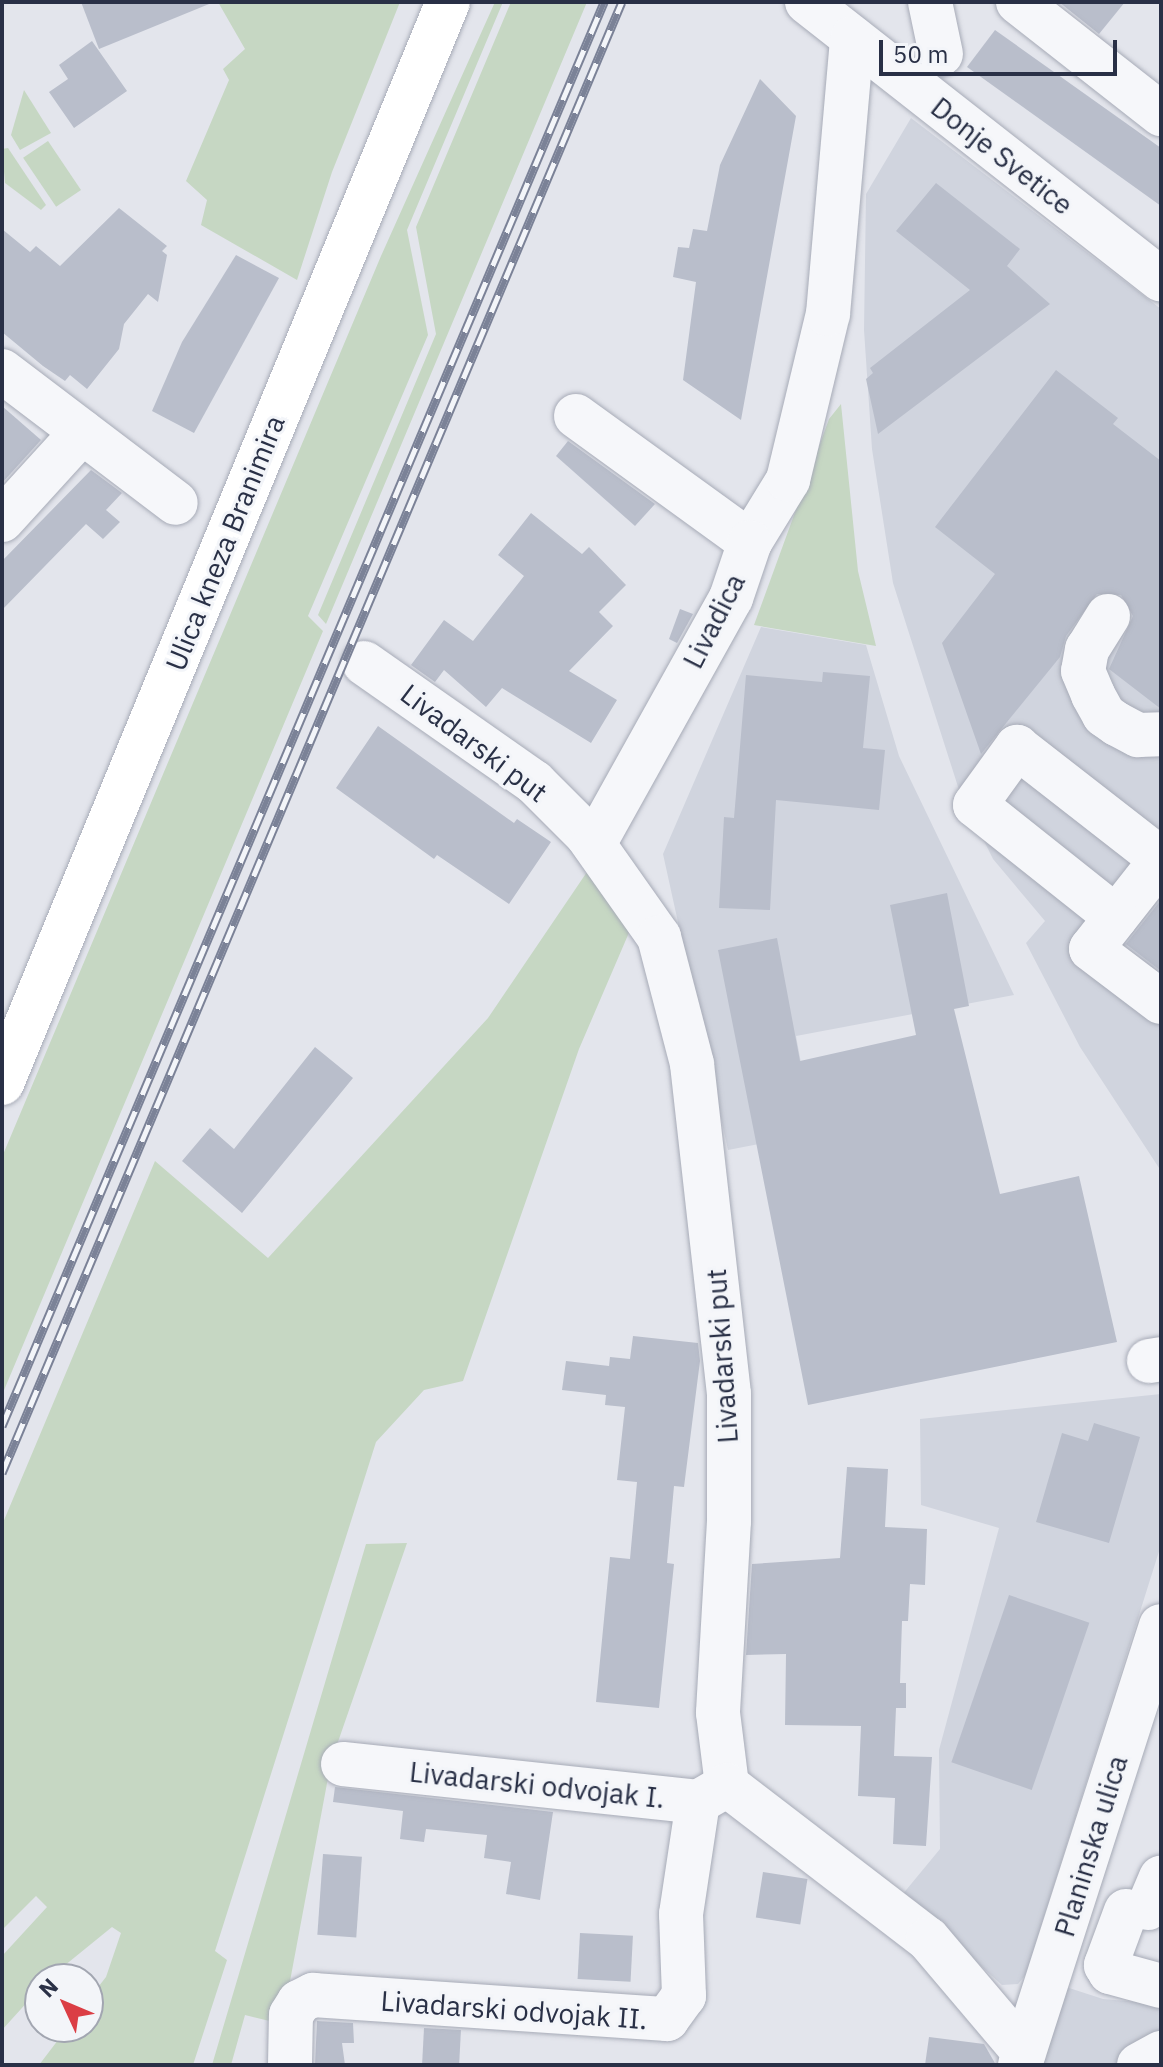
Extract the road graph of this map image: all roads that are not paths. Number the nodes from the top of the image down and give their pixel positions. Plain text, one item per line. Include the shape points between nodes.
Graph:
1 (448, 2) edge
2 (807, 2) edge
3 (930, 2) edge
4 (1018, 2) edge
5 (852, 38) junction
6 (941, 54) dead end
7 (1161, 114) edge
8 (1161, 280) edge
9 (2, 371) edge
10 (576, 416) dead end
11 (82, 432) junction
12 (176, 503) dead end
13 (2, 520) edge
14 (750, 542) junction
15 (1108, 616) dead end
16 (364, 663) dead end
17 (1161, 734) edge
18 (594, 844) junction
19 (1161, 859) edge
20 (1116, 917) junction
21 (1161, 1002) edge
22 (2, 1083) edge
23 (1161, 1626) edge
24 (1147, 1706) edge
25 (343, 1764) dead end
26 (713, 1794) junction
27 (1149, 1902) edge
28 (1072, 1906) junction
29 (1161, 1986) edge
30 (1161, 2053) edge
31 (1022, 2059) edge
32 (290, 2065) edge
33 (1139, 2065) edge

1 - 22 main road, Ulica kneza Branimira
2 - 5 street, Donje Svetice
3 - 6 street
4 - 7 street
5 - 8 street, Donje Svetice
5 - 14 street via 828,314 788,480
9 - 11 street
10 - 14 street, Livadica
11 - 12 street
11 - 13 street
14 - 18 street, Livadica via 731,598
15 - 17 street via 1085,660 1083,671 1093,695 1104,715 1117,724 1138,735
16 - 18 street, Livadarski put via 534,782
18 - 26 street, Livadarski put via 659,937 692,1064 729,1394 729,1521
19 - 20 street
19 - 20 street via 1017,747 975,805
20 - 21 street via 1091,949
23 - 24 street, Planinska ulica
24 - 28 street, Planinska ulica
25 - 26 street, Livadarski odvojak I.
26 - 31 street via 928,1939
26 - 32 street, Livadarski odvojak II. via 681,1914 684,1996 667,2019 313,1995 299,2002 291,2015
27 - 28 street
27 - 29 street via 1106,1965 1110,1972
28 - 31 street, Planinska ulica
30 - 33 street

